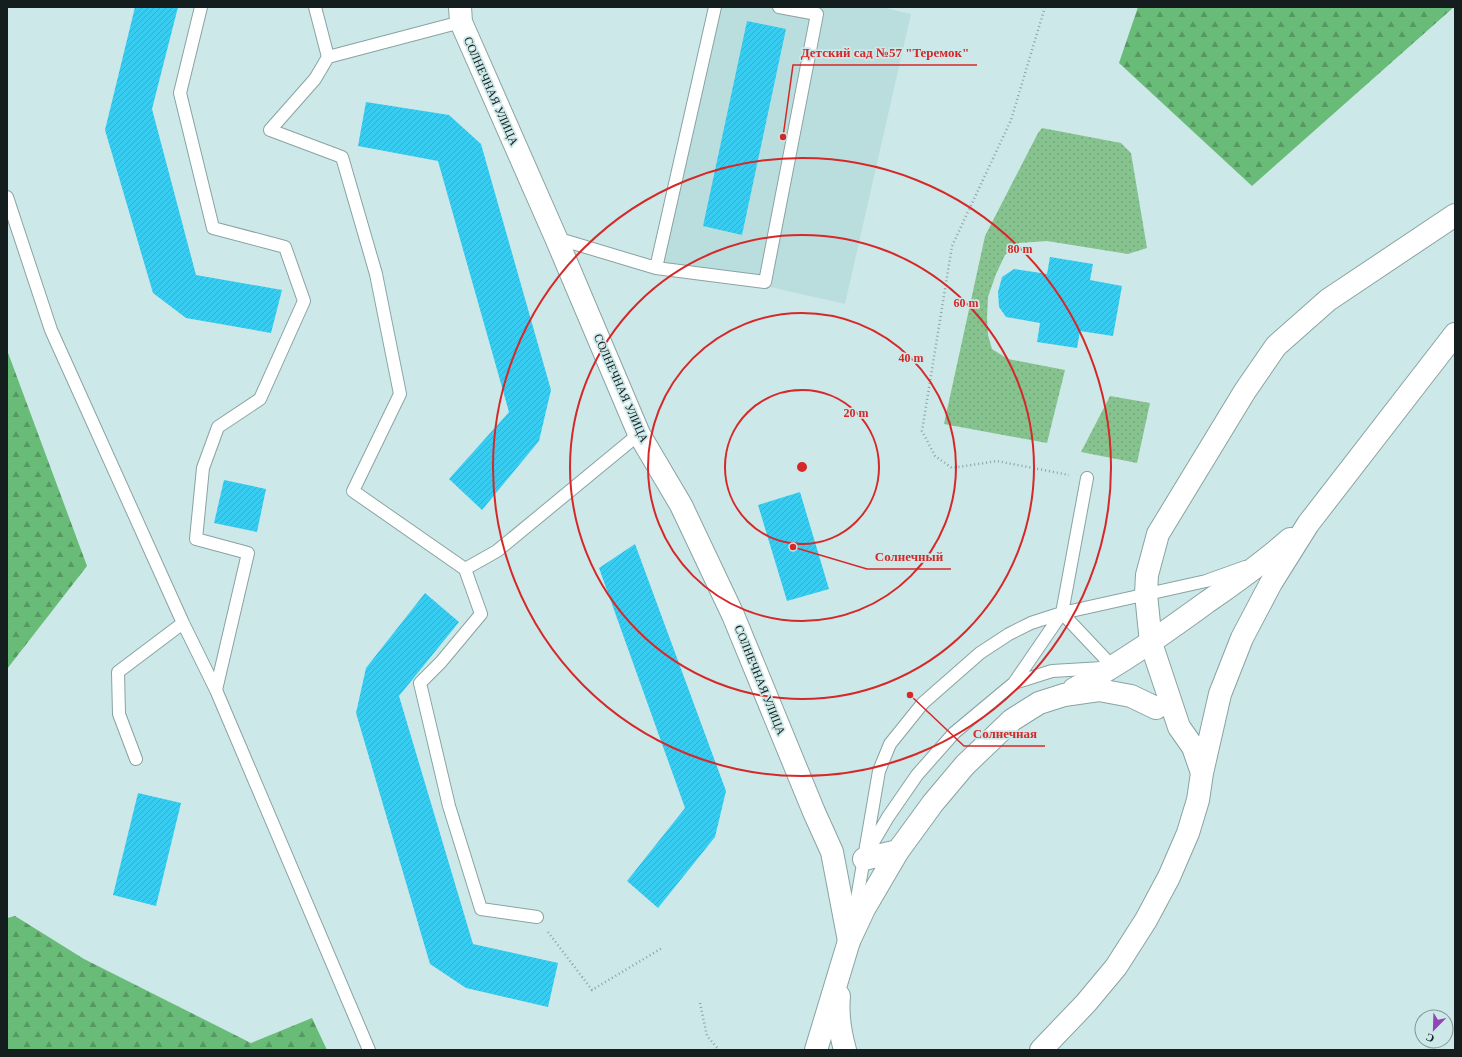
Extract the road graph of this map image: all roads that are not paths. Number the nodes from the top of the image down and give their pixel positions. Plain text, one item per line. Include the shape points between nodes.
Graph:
1 (201, 7) edge
2 (315, 7) edge
3 (715, 7) edge
4 (779, 7) edge
5 (460, 15) edge
6 (328, 57) junction
7 (7, 197) edge
8 (1455, 215) edge
9 (556, 238) junction
10 (656, 268) junction
11 (1455, 334) edge
12 (639, 434) junction
13 (1087, 478) road end
14 (1308, 524) junction
15 (1267, 559) junction
16 (465, 569) junction
17 (1146, 594) junction
18 (1062, 613) junction
19 (183, 623) junction
20 (1151, 643) junction
21 (1113, 667) junction
22 (1014, 683) junction
23 (216, 690) junction
24 (1064, 695) junction
25 (1156, 708) junction
26 (1179, 727) junction
27 (136, 759) dead end
28 (1202, 773) junction
29 (898, 850) junction
30 (832, 852) junction
31 (864, 859) junction
32 (537, 917) road end
33 (850, 941) junction
34 (842, 966) junction
35 (369, 1050) edge
36 (816, 1050) edge
37 (845, 1050) edge
38 (1041, 1050) edge

1 - 23 lane via 180,93 213,228 285,247 304,301 260,399 218,427 203,468 196,539 248,553
2 - 6 lane
3 - 10 lane
4 - 10 lane via 817,14 765,282
5 - 6 lane
5 - 9 main road, СОЛНЕЧНАЯ УЛИЦА
6 - 16 lane via 315,79 270,130 342,157 376,274 400,394 353,491
7 - 19 lane via 50,330
8 - 17 main road via 1328,300 1276,346 1245,391 1158,534 1147,575
9 - 10 lane
9 - 12 main road, СОЛНЕЧНАЯ УЛИЦА
11 - 14 main road
12 - 16 lane via 497,551
12 - 30 main road, СОЛНЕЧНАЯ УЛИЦА via 681,505 733,615
13 - 18 lane
14 - 15 main road
14 - 28 main road via 1271,583 1242,638 1220,694
15 - 17 lane via 1206,581
15 - 20 main road
16 - 32 lane via 480,614 441,662 420,683 449,806 481,909
17 - 18 lane
17 - 20 main road
18 - 21 lane
18 - 22 lane
18 - 31 lane via 1031,623 980,653 918,708 890,744 879,771
19 - 23 lane
19 - 27 lane via 118,672 119,714
20 - 21 main road
20 - 26 main road
21 - 22 lane via 1052,671
21 - 24 main road
21 - 25 main road
22 - 31 lane via 954,733 916,775
23 - 35 lane
24 - 25 main road via 1099,690 1131,696
24 - 29 main road via 1039,703 1012,720 966,765 933,803
25 - 26 main road
26 - 28 main road via 1193,747
28 - 38 main road via 1198,800 1188,833 1169,877 1146,920 1116,967
29 - 31 main road
29 - 33 main road via 864,910
30 - 31 main road
30 - 33 main road, СОЛНЕЧНАЯ УЛИЦА
31 - 33 lane
33 - 34 main road
34 - 36 main road
34 - 37 main road via 838,1014

